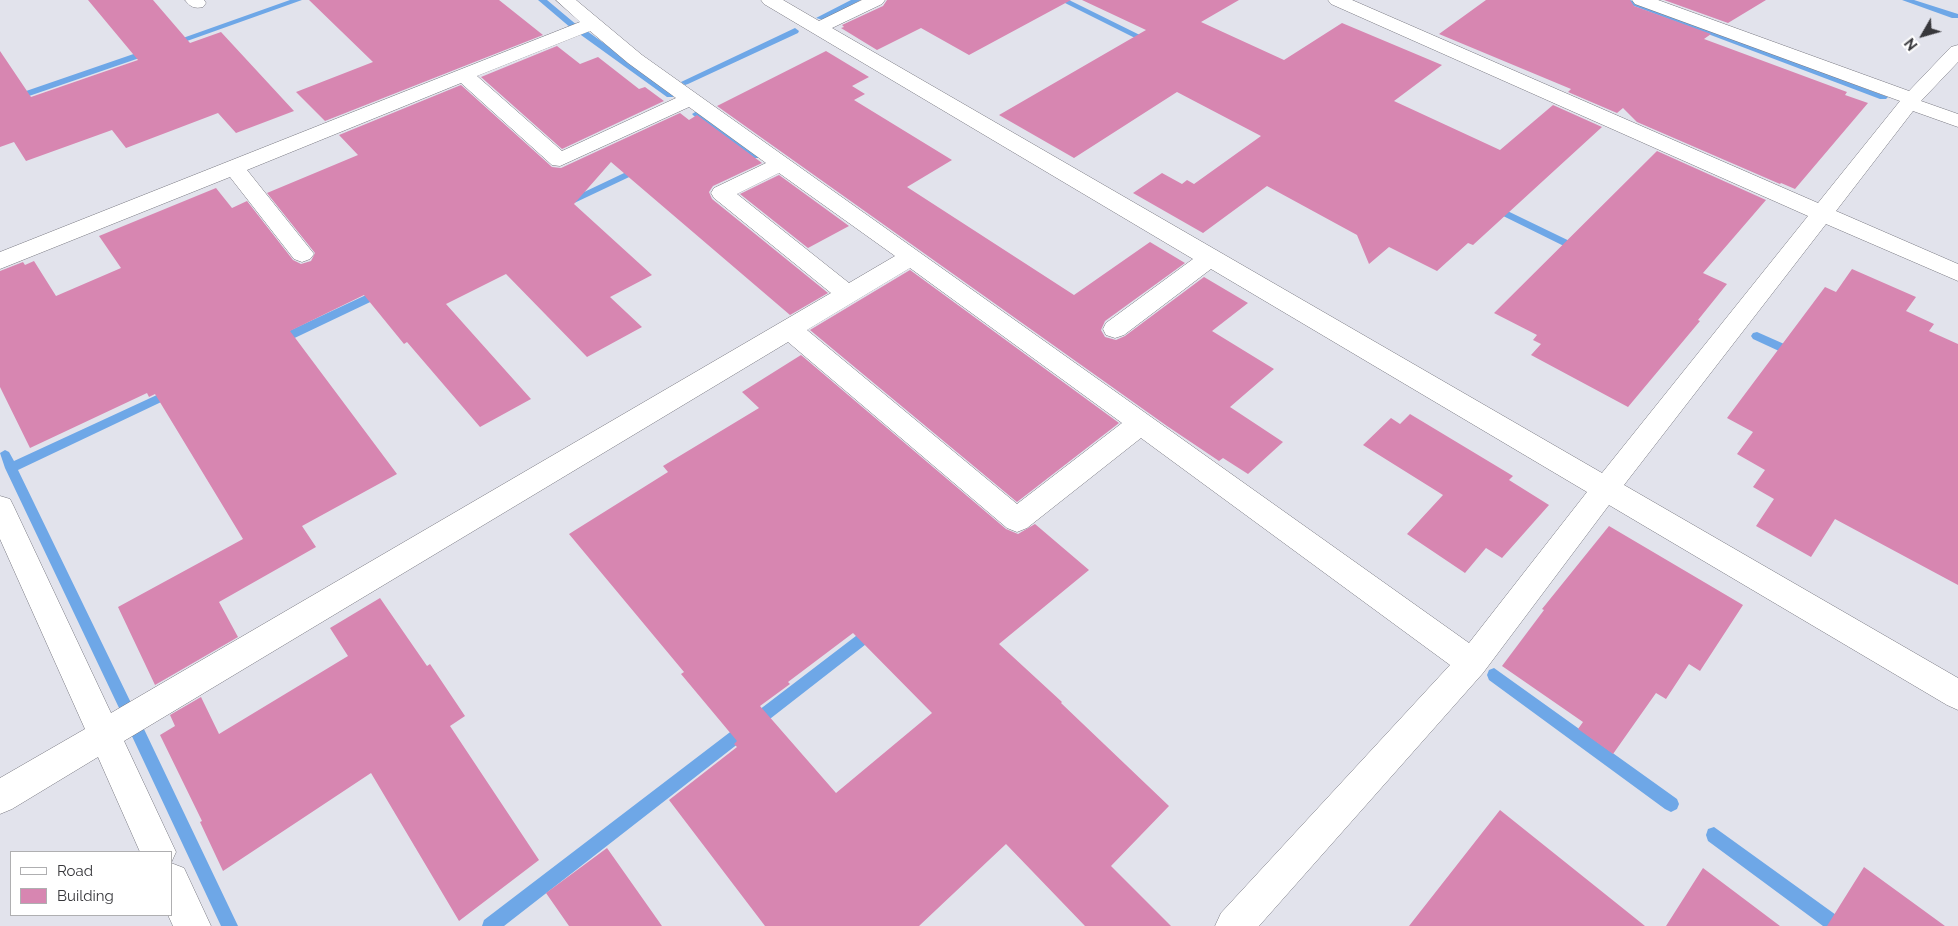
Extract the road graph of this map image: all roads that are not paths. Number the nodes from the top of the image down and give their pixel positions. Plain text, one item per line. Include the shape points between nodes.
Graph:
1 (564, 0) edge
2 (770, 0) edge
3 (876, 0) edge
4 (1337, 0) edge
5 (1641, 0) edge
6 (592, 23) junction
7 (818, 28) junction
8 (1958, 52) edge
9 (463, 74) junction
10 (690, 99) junction
11 (1911, 101) junction
12 (1958, 121) edge
13 (780, 164) junction
14 (233, 167) junction
15 (1822, 214) junction
16 (302, 254) dead end
17 (912, 257) junction
18 (1210, 258) junction
19 (0, 261) edge
20 (1958, 273) edge
21 (849, 295) junction
22 (1115, 329) dead end
23 (790, 330) junction
24 (1140, 423) junction
25 (1605, 489) junction
26 (0, 507) edge
27 (1472, 663) junction
28 (1958, 695) edge
29 (104, 735) junction
30 (0, 797) edge
31 (158, 851) edge
32 (172, 883) edge
33 (192, 926) edge
34 (1234, 926) edge

1 - 6 street
2 - 7 street
3 - 7 street
4 - 15 street
5 - 11 street
6 - 9 street
6 - 10 street via 635,60
7 - 18 street
8 - 11 street
9 - 10 street via 560,160
9 - 14 street
10 - 13 street
11 - 12 street
11 - 15 street
13 - 17 street
13 - 21 street via 722,193
14 - 16 street
14 - 19 street
15 - 20 street
15 - 25 street
17 - 21 street
17 - 24 street
18 - 22 street
18 - 25 street
21 - 23 street
23 - 24 street via 1017,520
23 - 29 street
24 - 27 street
25 - 27 street
25 - 28 street
26 - 29 street
27 - 34 street
29 - 30 street
29 - 31 street
32 - 33 street

